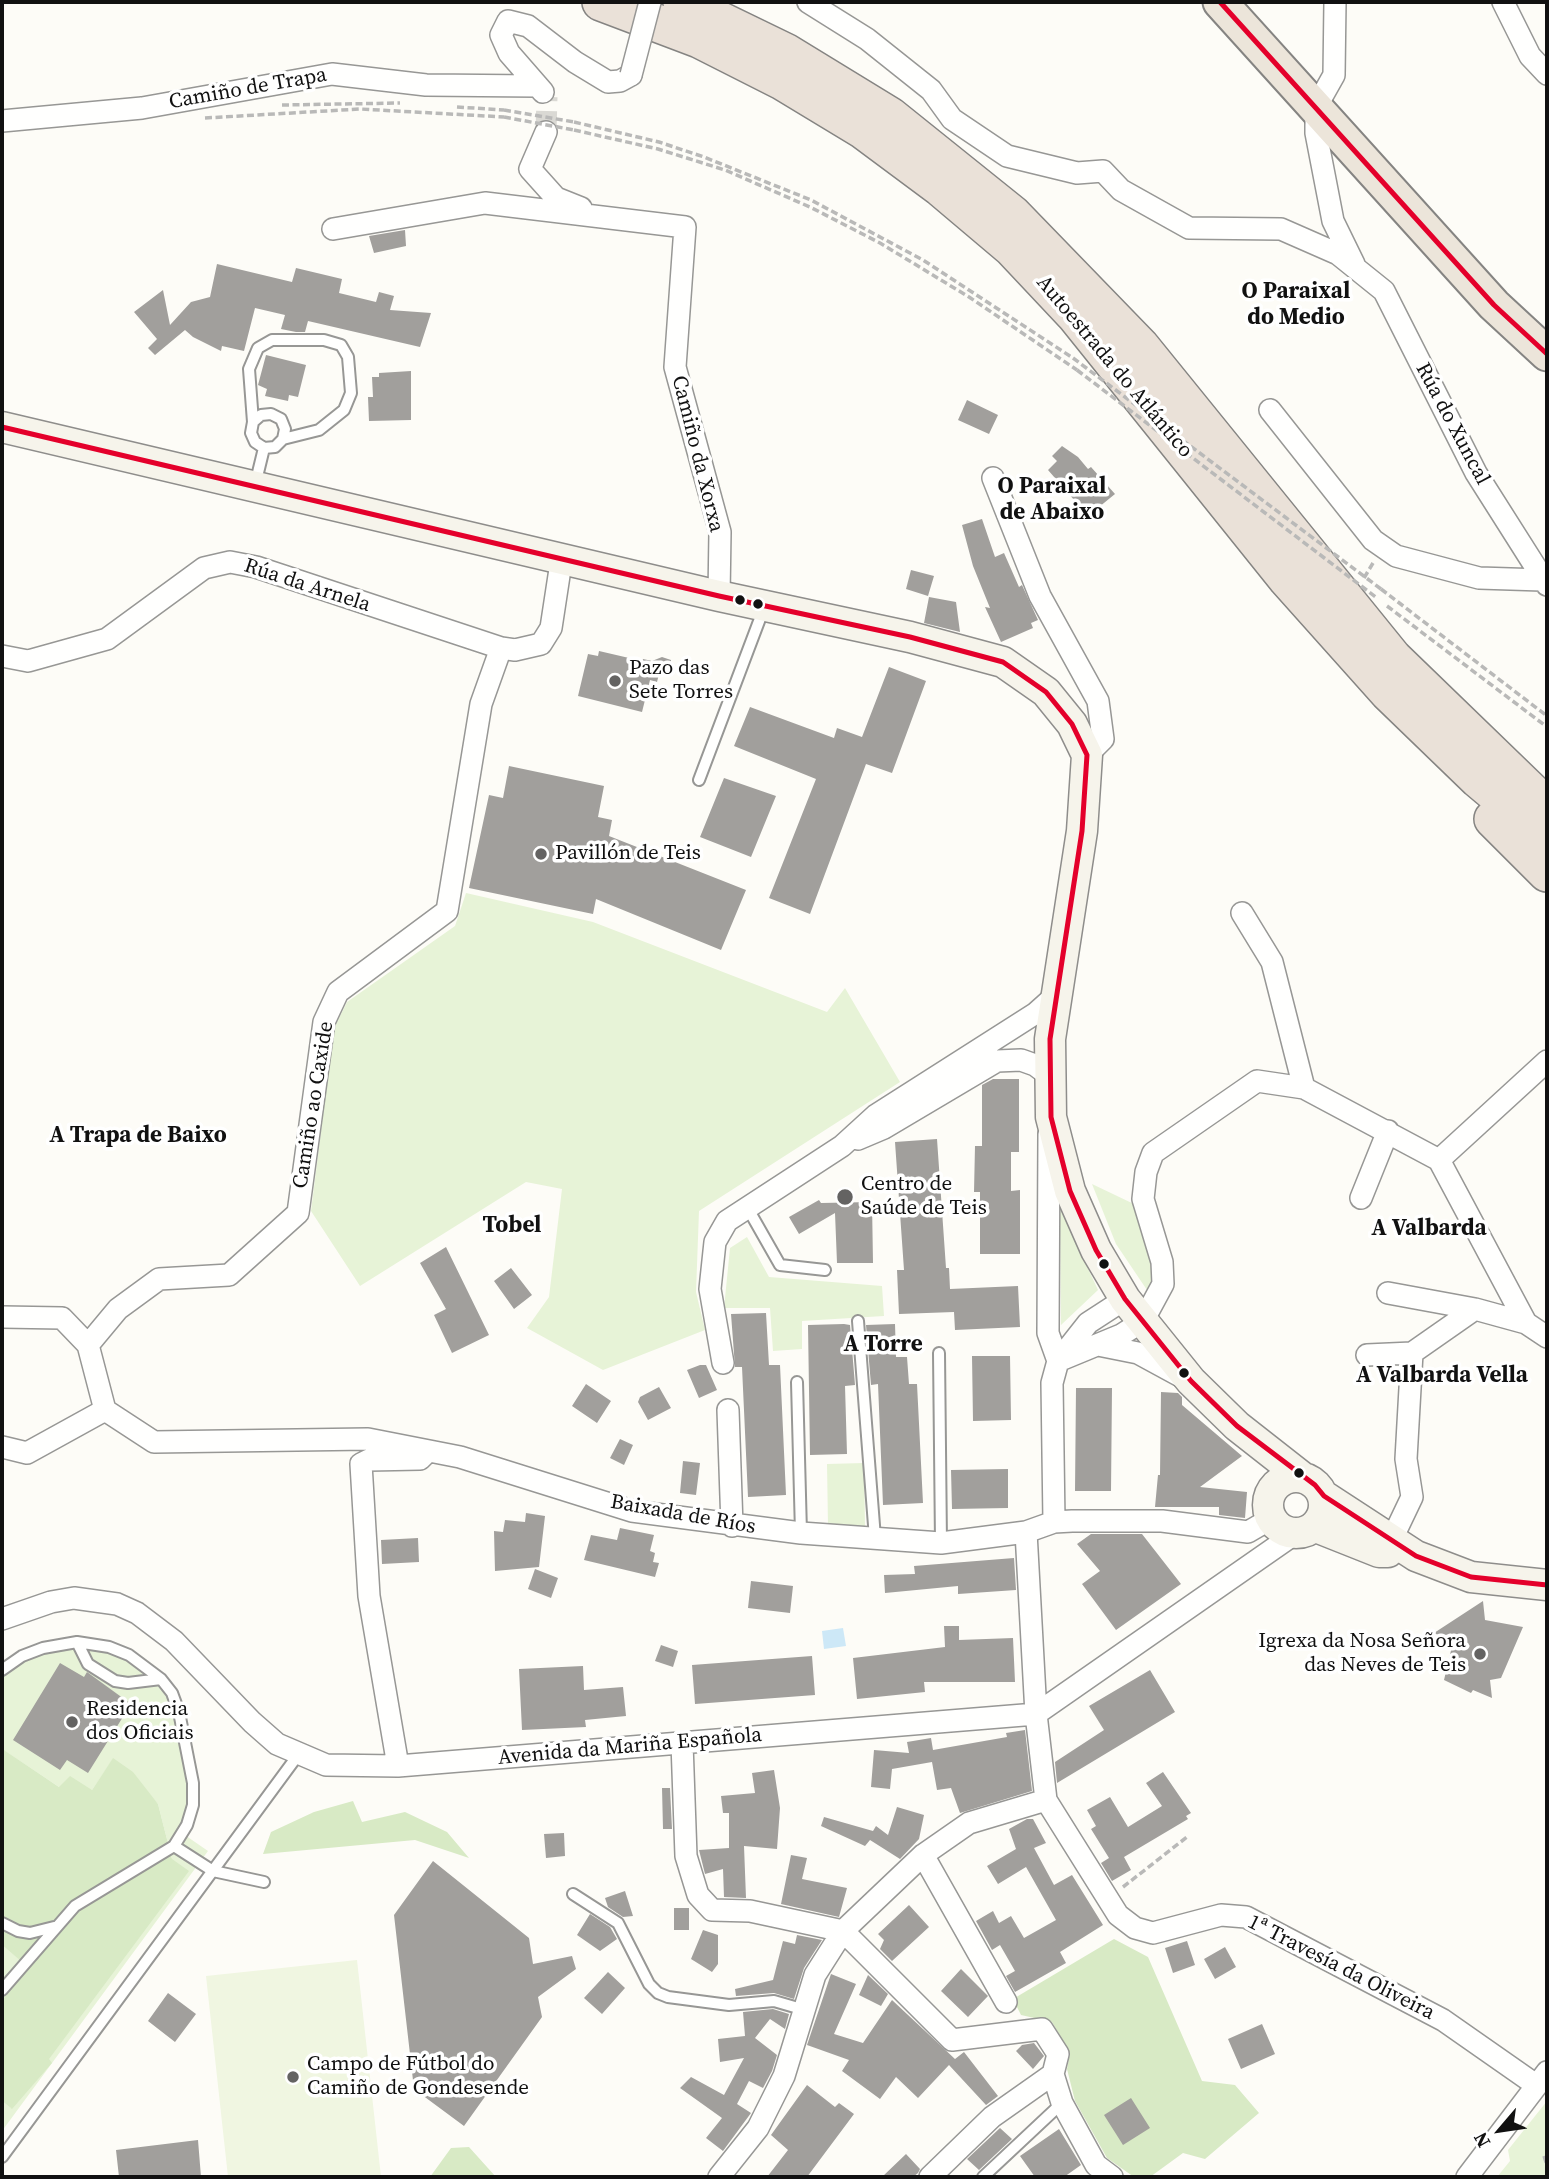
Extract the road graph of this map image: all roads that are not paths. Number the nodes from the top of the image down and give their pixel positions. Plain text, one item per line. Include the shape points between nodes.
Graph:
1 (601, 2) edge
2 (650, 2) edge
3 (682, 2) edge
4 (808, 2) edge
5 (1220, 2) edge
6 (1335, 2) edge
7 (1503, 2) edge
8 (1547, 74) edge
9 (1316, 107) junction
10 (2, 121) edge
11 (546, 132) tunnel mouth
12 (604, 217) junction
13 (333, 229) dead end
14 (1360, 272) junction
15 (1547, 354) edge
16 (1269, 410) dead end
17 (253, 422) junction
18 (2, 427) edge
19 (283, 439) junction
20 (264, 448) junction
21 (993, 478) dead end
22 (255, 485) junction
23 (562, 556) junction
24 (1313, 561) junction
25 (1545, 582) edge
26 (719, 596) junction
27 (765, 606) junction
28 (501, 648) junction
29 (2, 656) edge
30 (1388, 692) junction
31 (1087, 755) junction
32 (1547, 775) edge
33 (699, 780) dead end
34 (1547, 806) edge
35 (1547, 837) edge
36 (1547, 873) edge
37 (1242, 913) dead end
38 (1055, 996) junction
39 (1547, 1060) edge
40 (1051, 1077) junction
41 (1304, 1088) junction
42 (1051, 1116) junction
43 (1388, 1130) junction
44 (842, 1146) junction
45 (1439, 1160) junction
46 (1361, 1198) dead end
47 (747, 1207) junction
48 (825, 1270) dead end
49 (1388, 1293) dead end
50 (1475, 1309) junction
51 (1134, 1310) junction
52 (2, 1317) edge
53 (858, 1321) dead end
54 (1526, 1323) junction
55 (1547, 1337) edge
56 (88, 1345) junction
57 (1098, 1345) junction
58 (939, 1353) dead end
59 (1412, 1353) junction
60 (1367, 1355) dead end
61 (1058, 1361) junction
62 (723, 1363) dead end
63 (1191, 1381) junction
64 (797, 1382) dead end
65 (106, 1410) junction
66 (728, 1410) dead end
67 (1237, 1426) junction
68 (2, 1447) edge
69 (429, 1451) junction
70 (1313, 1487) junction
71 (1054, 1522) junction
72 (1283, 1524) junction
73 (732, 1526) junction
74 (1026, 1532) junction
75 (802, 1533) junction
76 (875, 1538) junction
77 (942, 1543) junction
78 (1399, 1547) junction
79 (1547, 1585) edge
80 (2, 1619) edge
81 (77, 1642) junction
82 (2, 1670) edge
83 (161, 1679) junction
84 (1036, 1714) junction
85 (682, 1742) junction
86 (298, 1755) junction
87 (398, 1766) junction
88 (1046, 1800) junction
89 (174, 1846) junction
90 (923, 1855) junction
91 (213, 1871) junction
92 (264, 1882) dead end
93 (573, 1894) dead end
94 (2, 1923) edge
95 (54, 1927) junction
96 (844, 1931) junction
97 (2, 1990) edge
98 (1006, 2002) dead end
99 (804, 2010) junction
100 (1053, 2074) junction
101 (1542, 2078) edge
102 (1062, 2103) junction
103 (2, 2157) edge
104 (719, 2177) edge
105 (930, 2177) edge
106 (983, 2177) edge
107 (1112, 2177) edge
108 (1468, 2177) edge

1 - 30 highway, Autoestrada do Atlántico via 699,39 817,102 942,188 1012,248 1075,316 1287,579
2 - 10 street, Camiño de Trapa, bridge via 631,75 620,81 608,82 528,26 508,22 501,35 509,53 542,92 332,74 142,108
3 - 24 highway, Autoestrada do Atlántico via 787,53 890,116 1013,214 1141,346
4 - 14 street, Rúa do Xuncal via 867,39 930,90 952,119 1007,156 1077,173 1103,171 1121,190 1189,228 1282,229 1338,254
5 - 9 highway
6 - 9 street via 1334,75
7 - 8 street via 1530,56
9 - 14 street, Rúa do Xuncal via 1315,133 1327,200 1346,251
9 - 15 highway via 1494,305
11 - 12 street, Camiño da Xorxa via 530,169 556,198
12 - 13 street, Camiño da Xorxa via 485,203
12 - 26 street, Camiño da Xorxa via 685,227 675,367 720,532
14 - 25 street, Rúa do Xuncal via 1384,291 1476,473
16 - 25 street, Rúa do Xuncal via 1373,540 1396,556 1479,578
17 - 19 lane via 261,415 281,419
17 - 19 lane via 248,369 258,348 272,340 324,340 341,345 348,357 351,393 344,410 319,430
17 - 20 lane via 251,433
18 - 22 main road
19 - 20 lane via 275,447
20 - 22 lane
21 - 31 street via 1040,596 1098,701 1103,739
22 - 23 main road
23 - 26 main road
23 - 28 street, Rúa da Arnela via 551,628 541,644
24 - 32 highway via 1494,732
24 - 34 highway, Autoestrada do Atlántico via 1393,657
26 - 27 main road
27 - 31 main road via 1003,662 1046,692 1072,724
27 - 33 lane
28 - 29 street, Rúa da Arnela via 230,562 204,568 107,639 28,661
28 - 56 street, Camiño ao Caxide via 481,704 447,911 338,992 324,1022 298,1213 229,1275 159,1279 118,1308
30 - 35 highway, Autoestrada do Atlántico via 1478,779
30 - 36 highway via 1440,763
31 - 38 main road via 1082,831
37 - 41 street via 1272,962
38 - 40 main road
38 - 44 street via 1036,1013 876,1115
39 - 45 street
40 - 42 main road
40 - 44 street via 1021,1060 997,1060 884,1128
41 - 43 street
41 - 51 street via 1256,1081 1153,1153 1143,1199 1162,1262 1163,1284
42 - 51 main road via 1070,1191 1096,1250
42 - 61 street via 1048,1333
43 - 45 street
43 - 46 street
44 - 47 street
45 - 54 street
47 - 48 lane via 780,1265
47 - 62 street via 727,1221 715,1242 710,1289
49 - 50 street
50 - 54 street
50 - 59 street
51 - 57 street via 1121,1335
51 - 61 street via 1088,1323
51 - 63 main road
52 - 56 street via 62,1318
53 - 76 lane
54 - 55 street
56 - 65 street
57 - 61 street
57 - 63 street via 1138,1353
58 - 77 lane
59 - 60 street
59 - 78 street via 1406,1459 1412,1497
61 - 71 street via 1052,1383
63 - 67 main road
64 - 75 lane
65 - 68 street via 27,1452
65 - 69 street, Baixada de Ríos via 154,1442 368,1439
66 - 73 street
67 - 70 main road
67 - 72 main road
69 - 73 street, Baixada de Ríos via 632,1511
69 - 87 street via 420,1459 361,1464 369,1596
70 - 72 main road via 1324,1515
70 - 72 main road via 1281,1480
70 - 78 main road
71 - 72 street, Baixada de Ríos via 1162,1521 1248,1532
71 - 74 street, Baixada de Ríos
72 - 78 main road via 1379,1552
72 - 84 street, Avenida da Mariña Española via 1245,1572
73 - 75 street, Baixada de Ríos
74 - 77 street, Baixada de Ríos
74 - 84 street, 1ª Travesía da Oliveira
75 - 76 street, Baixada de Ríos
76 - 77 street, Baixada de Ríos
78 - 79 main road via 1471,1577
80 - 86 street, Avenida da Mariña Española via 74,1598 117,1604 137,1613 174,1641 251,1722
81 - 82 lane via 43,1648
81 - 83 lane via 129,1655
81 - 83 lane via 88,1664 115,1681
83 - 89 lane via 178,1712 193,1783 187,1825
84 - 85 street, Avenida da Mariña Española
84 - 88 street, 1ª Travesía da Oliveira
85 - 87 street, Avenida da Mariña Española
85 - 96 street via 686,1856 698,1895 712,1910 750,1911
86 - 87 street, Avenida da Mariña Española via 326,1765
86 - 91 lane
88 - 90 street via 969,1823
88 - 101 street, 1ª Travesía da Oliveira via 1118,1915 1135,1928 1153,1933 1221,1914 1246,1917 1443,2020
89 - 91 lane
89 - 95 lane via 75,1906
90 - 96 street
90 - 98 street
91 - 92 lane
91 - 103 lane
93 - 99 lane via 618,1923 658,1993 729,2005 774,2001
94 - 95 lane via 30,1933
95 - 97 lane
96 - 99 street via 815,1975
96 - 100 street via 952,2040 1042,2029 1058,2054
99 - 104 street via 784,2076 758,2128
100 - 102 street
100 - 105 street via 992,2117
101 - 108 street
102 - 106 lane
102 - 107 street via 1096,2165

